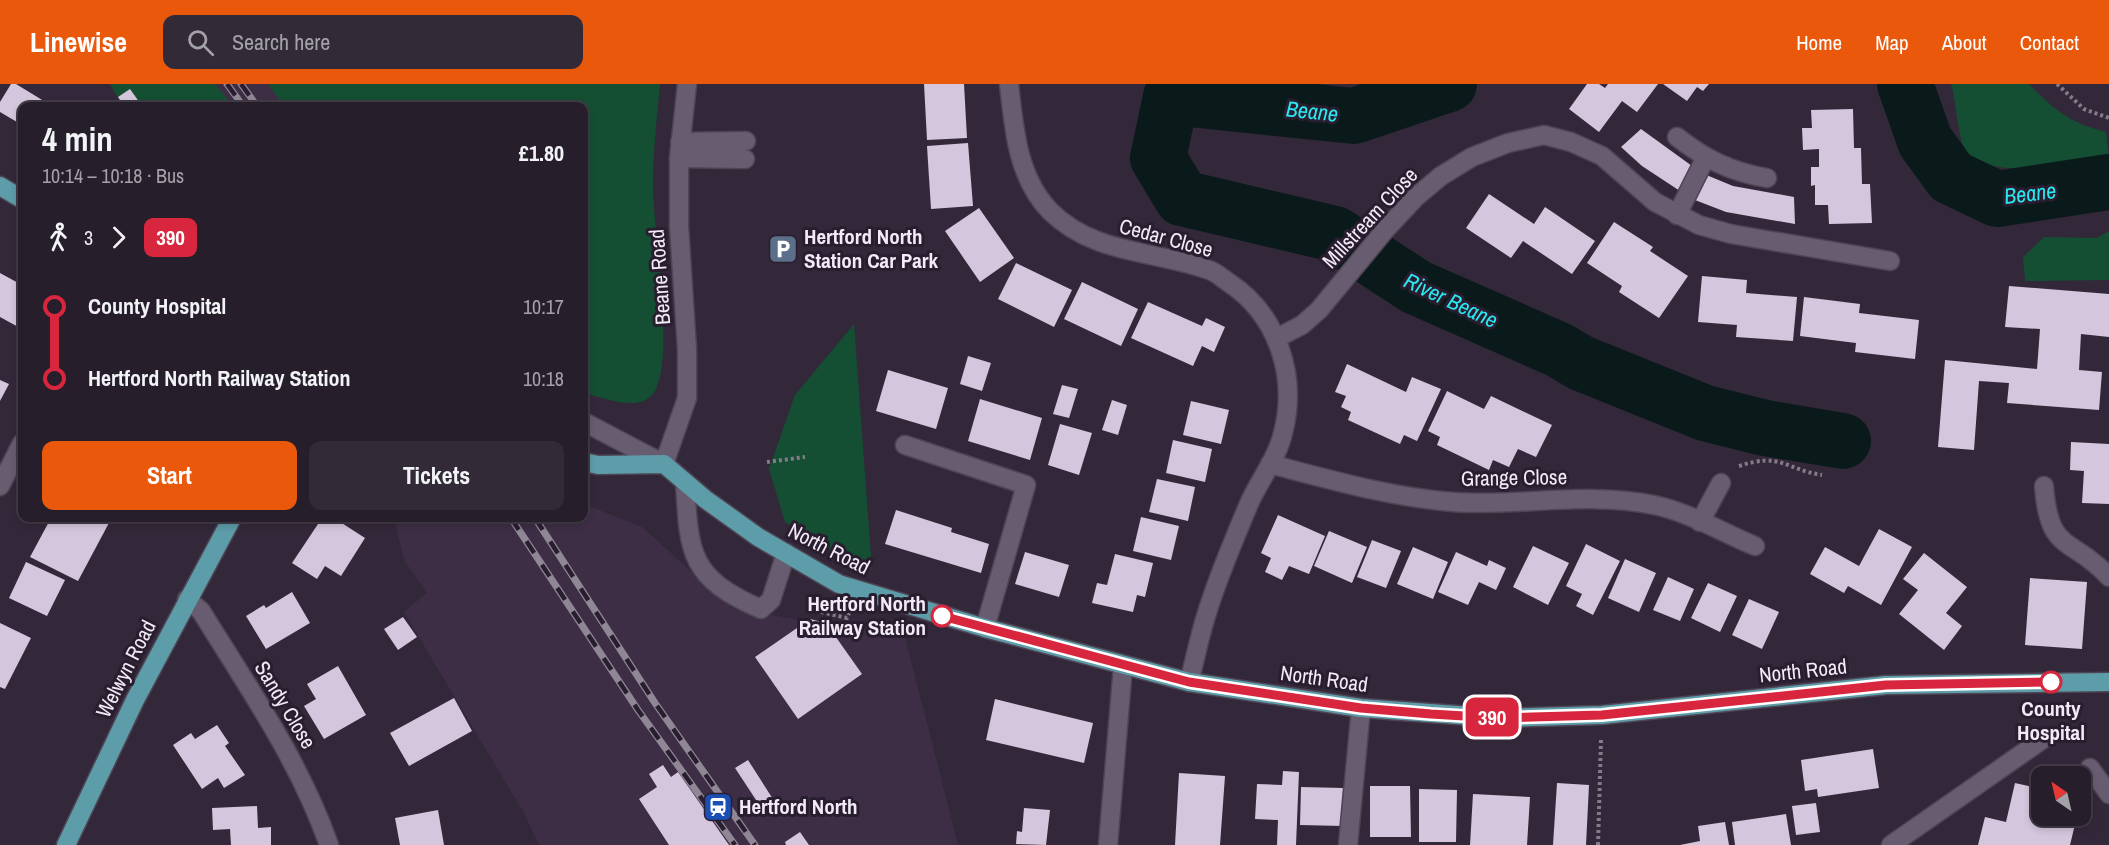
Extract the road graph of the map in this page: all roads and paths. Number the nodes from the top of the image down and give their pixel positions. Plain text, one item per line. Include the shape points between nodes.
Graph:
1 (687, 84) edge
2 (1009, 84) edge
3 (2057, 84) edge
4 (2109, 118) edge
5 (1677, 136) dead end
6 (746, 141) dead end
7 (680, 150) junction
8 (745, 159) dead end
9 (1705, 159) junction
10 (1767, 178) dead end
11 (0, 186) edge
12 (18, 197) edge
13 (1677, 214) junction
14 (1890, 261) dead end
15 (1277, 338) junction
16 (588, 424) edge
17 (905, 445) dead end
18 (18, 451) edge
19 (805, 457) dead end
20 (767, 462) dead end
21 (588, 463) edge
22 (664, 464) junction
23 (1270, 464) junction
24 (1822, 475) dead end
25 (685, 482) junction
26 (1721, 483) joint
27 (0, 486) edge
28 (2043, 486) dead end
29 (230, 522) edge
30 (1700, 522) junction
31 (1755, 546) dead end
32 (786, 554) junction
33 (2109, 578) edge
34 (187, 599) junction
35 (850, 610) dead end
36 (821, 612) dead end
37 (984, 628) junction
38 (1123, 666) junction
39 (1189, 682) junction
40 (2109, 682) edge
41 (1361, 708) junction
42 (1601, 737) dead end
43 (2043, 739) dead end
44 (2091, 769) edge
45 (2109, 794) edge
46 (66, 845) edge
47 (329, 845) edge
48 (1108, 845) edge
49 (1348, 845) edge
50 (1598, 845) edge
51 (1891, 845) edge

1 - 7 street, Beane Road
2 - 15 street, Cedar Close via 1023,165 1034,190 1050,211 1093,241 1210,270 1261,309
3 - 4 path via 2084,108
5 - 9 street
6 - 7 street
7 - 8 street
7 - 22 street, Beane Road via 679,226 687,398
9 - 10 street
9 - 13 street
11 - 12 main road
13 - 14 street, Millstream Close via 1731,234
13 - 15 street, Millstream Close via 1655,202 1602,156 1571,142 1544,135 1508,143 1472,157 1416,197 1319,310 1302,325
15 - 23 street, Cedar Close via 1287,370 1286,400 1283,432
16 - 22 street
17 - 37 street via 1026,485
18 - 27 street
19 - 20 path
21 - 22 main road
22 - 25 main road, North Road
23 - 30 street, Grange Close via 1389,495 1501,503 1554,499 1624,501 1656,505
23 - 39 street, Cedar Close via 1217,582
24 - 26 path via 1765,459 1739,465
25 - 32 main road, North Road
25 - 32 street via 688,538 706,575 761,609 771,600
26 - 30 street
28 - 33 street via 2049,520 2059,539
29 - 34 main road, Welwyn Road
30 - 31 street, Grange Close
32 - 37 main road, North Road via 839,584
34 - 46 main road, Welwyn Road
34 - 47 street, Sandy Close via 201,611 293,760
35 - 36 path via 847,618
37 - 38 main road, North Road
38 - 39 main road, North Road
38 - 48 street
39 - 41 main road, North Road
40 - 41 main road, North Road via 1886,685 1602,715 1498,718
41 - 49 street
42 - 50 path
43 - 51 street
44 - 45 street

